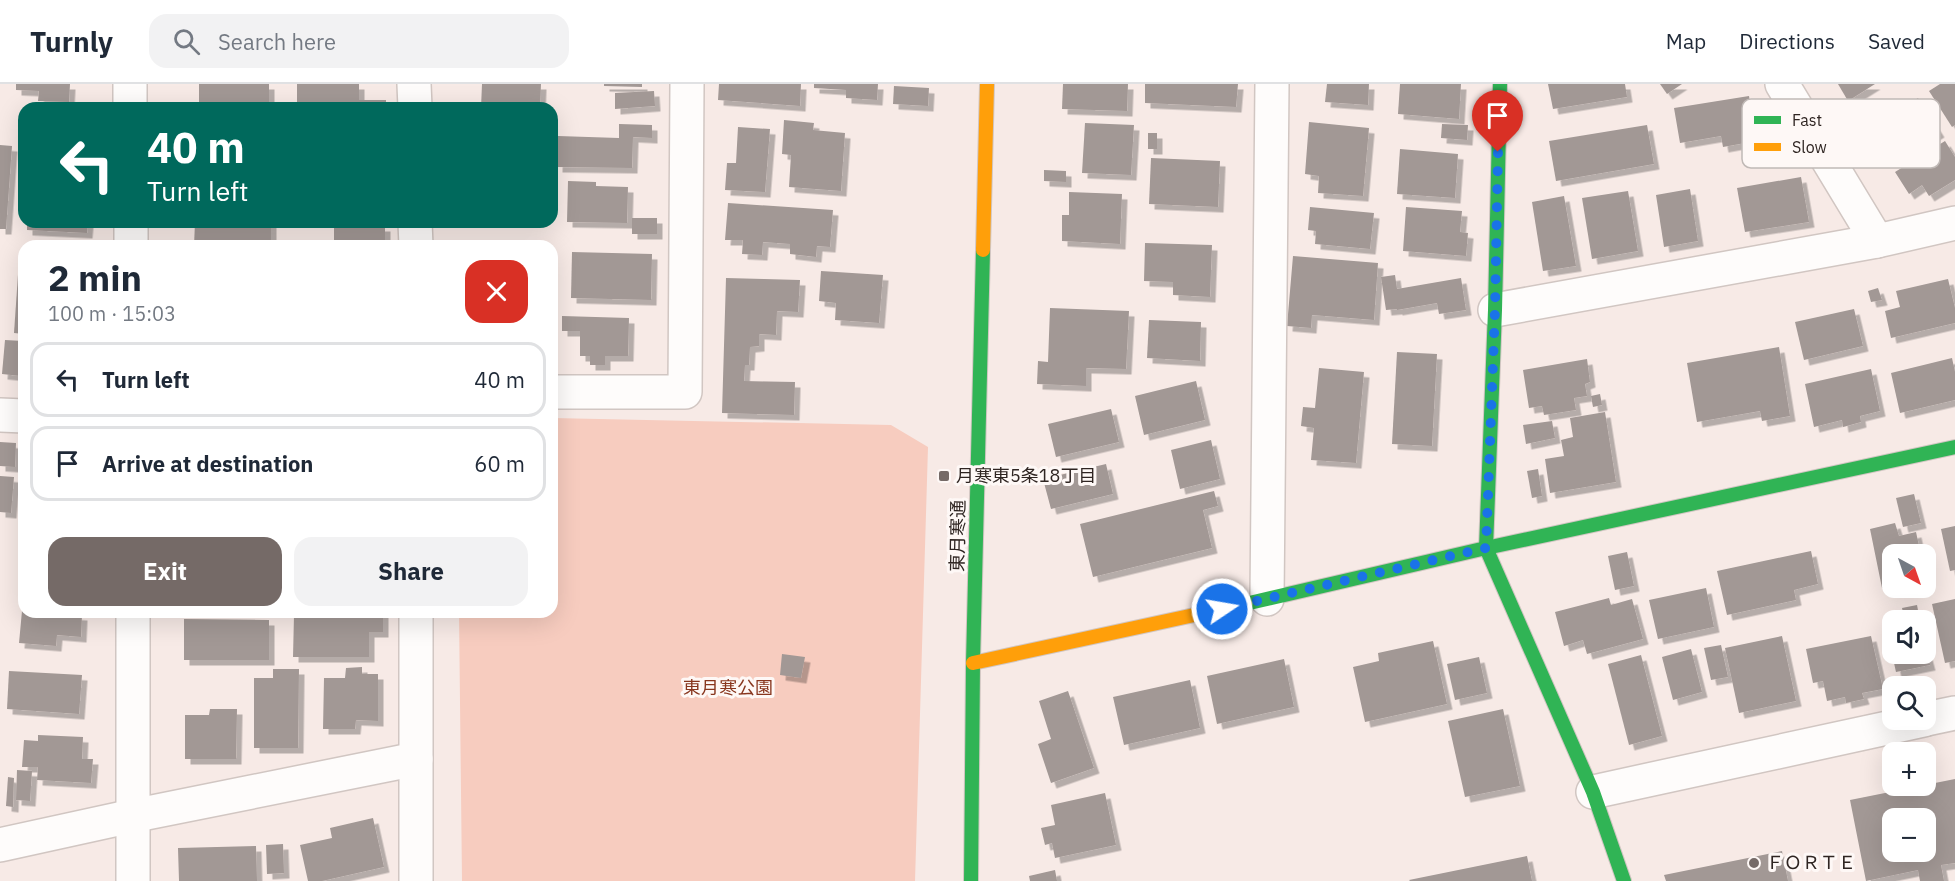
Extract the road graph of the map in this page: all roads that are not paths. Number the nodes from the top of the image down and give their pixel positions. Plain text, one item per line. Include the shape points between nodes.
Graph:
1 (130, 84) edge
2 (414, 84) edge
3 (687, 84) edge
4 (987, 84) edge
5 (1272, 84) edge
6 (1500, 84) edge
7 (1782, 84) edge
8 (1791, 99) edge
9 (130, 102) edge
10 (415, 102) edge
11 (1833, 168) edge
12 (1955, 223) edge
13 (1877, 241) junction
14 (1495, 310) junction
15 (558, 392) edge
16 (0, 414) edge
17 (18, 416) edge
18 (1955, 447) edge
19 (1486, 548) junction
20 (1267, 599) junction
21 (133, 618) edge
22 (416, 618) edge
23 (973, 663) junction
24 (1955, 713) edge
25 (1936, 717) edge
26 (1882, 729) edge
27 (416, 759) junction
28 (1593, 792) junction
29 (132, 816) junction
30 (0, 845) edge
31 (133, 881) edge
32 (416, 881) edge
33 (971, 881) edge
34 (1624, 881) edge

1 - 9 street
2 - 10 street
3 - 15 street via 686,392
4 - 23 street, 東月寒通
5 - 20 street
6 - 14 street
7 - 8 street
11 - 13 street
12 - 13 street
13 - 14 street
14 - 19 street
16 - 17 street
18 - 19 street
19 - 20 street
19 - 28 street
20 - 23 street
21 - 29 street
22 - 27 street
23 - 33 street, 東月寒通
24 - 25 street
26 - 28 street
27 - 29 street
27 - 32 street
28 - 34 street
29 - 30 street
29 - 31 street

